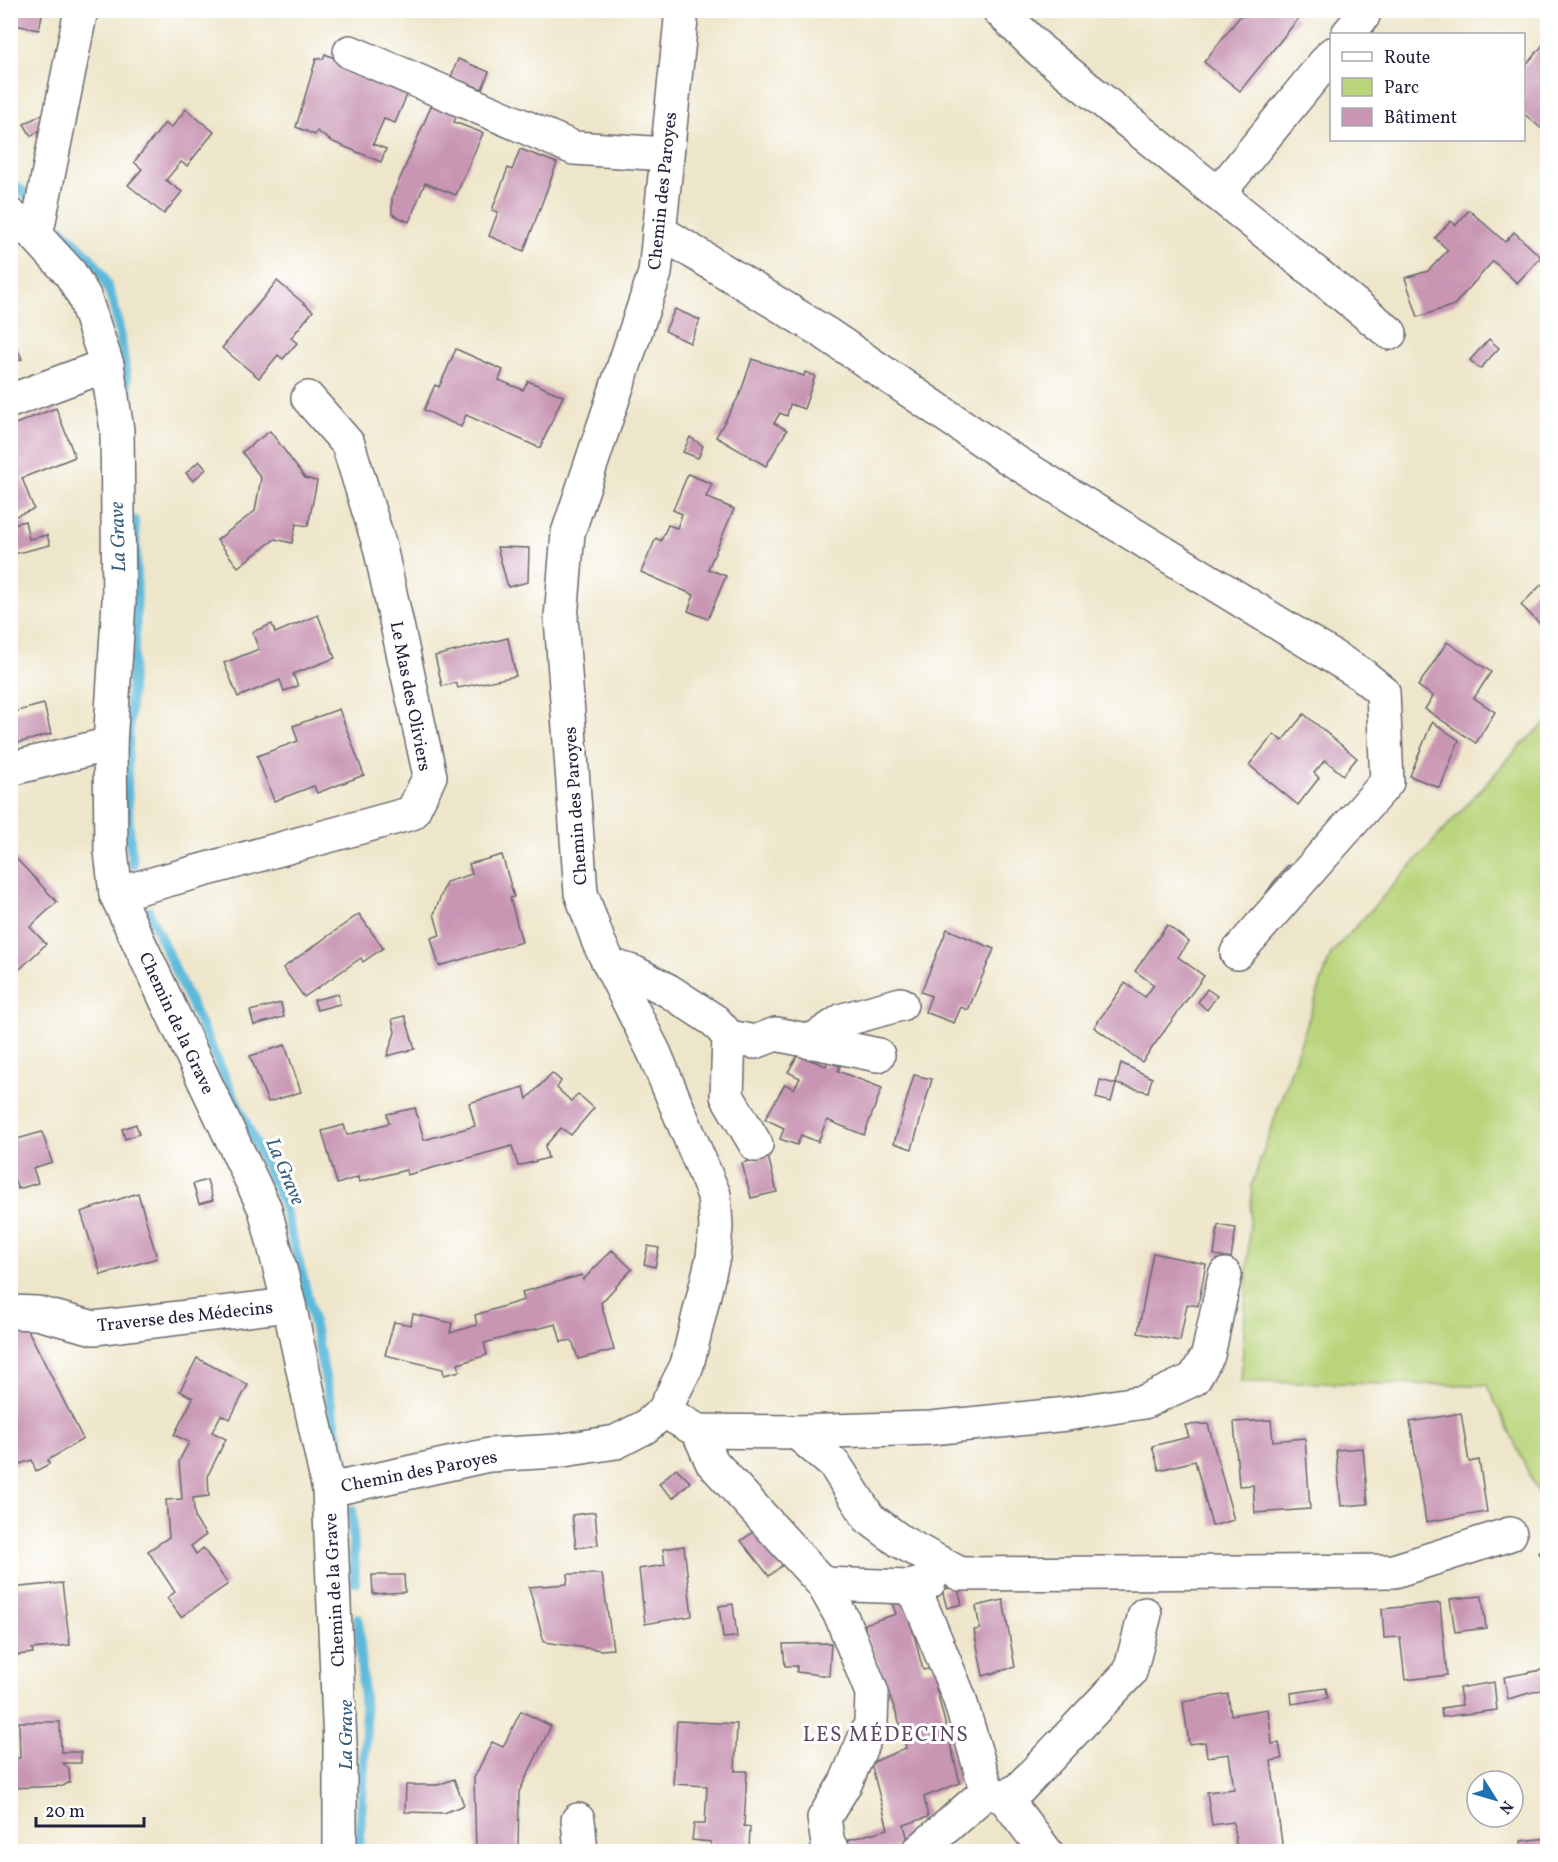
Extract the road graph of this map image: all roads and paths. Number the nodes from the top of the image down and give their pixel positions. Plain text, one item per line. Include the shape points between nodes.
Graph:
1 (81, 10) edge
2 (682, 10) edge
3 (999, 10) edge
4 (350, 52) dead end
5 (1330, 56) edge
6 (666, 154) junction
7 (1218, 194) junction
8 (10, 215) edge
9 (659, 231) junction
10 (36, 236) junction
11 (1390, 333) dead end
12 (107, 365) junction
13 (308, 398) dead end
14 (10, 401) edge
15 (110, 744) junction
16 (10, 769) edge
17 (116, 894) junction
18 (1237, 953) dead end
19 (611, 965) junction
20 (901, 1004) dead end
21 (729, 1037) junction
22 (810, 1042) junction
23 (878, 1056) dead end
24 (756, 1145) dead end
25 (1225, 1275) dead end
26 (289, 1305) junction
27 (10, 1312) edge
28 (664, 1411) junction
29 (698, 1431) junction
30 (796, 1432) junction
31 (329, 1490) junction
32 (1510, 1534) dead end
33 (960, 1574) junction
34 (823, 1584) junction
35 (909, 1587) junction
36 (1145, 1614) dead end
37 (996, 1795) junction
38 (340, 1851) edge
39 (834, 1851) edge
40 (918, 1851) edge
41 (1046, 1851) edge

1 - 10 street
2 - 6 street, Chemin des Paroyes
3 - 7 street via 1041,51
4 - 6 street via 574,148
5 - 7 street
6 - 9 street, Chemin des Paroyes
7 - 11 street
8 - 10 street, Chemin de la Grave
9 - 18 street via 825,333 1006,456 1361,674 1383,692 1387,782
9 - 19 street, Chemin des Paroyes via 655,273 568,533 561,618 581,893
10 - 12 street, Chemin de la Grave via 70,273 84,296
12 - 14 street
12 - 15 street, Chemin de la Grave via 117,430 119,601
13 - 17 street, Le Mas des Oliviers via 348,444 380,547 430,776 412,813
15 - 16 street
15 - 17 street, Chemin de la Grave via 111,851
17 - 26 street, Chemin de la Grave via 265,1209
19 - 21 street via 669,991 715,1021
19 - 28 street, Chemin des Paroyes via 654,1052 714,1195 713,1257 687,1365
20 - 22 street via 843,1020
21 - 22 street via 755,1042 776,1034
21 - 24 street via 727,1096
22 - 23 street
25 - 30 street via 1208,1355 1194,1379 1144,1402 932,1428
26 - 27 street, Traverse des Médecins via 94,1328 37,1313
26 - 31 street, Chemin de la Grave
28 - 29 street
28 - 31 street, Chemin des Paroyes via 645,1427 616,1442 489,1455
29 - 30 street
29 - 34 street via 712,1462
30 - 33 street via 835,1465 869,1518 900,1542
31 - 38 street, Chemin de la Grave via 340,1744
32 - 33 street via 1394,1571
33 - 35 street
34 - 35 street
34 - 39 street via 842,1618 872,1693 871,1723 846,1782 824,1818 828,1844
35 - 37 street via 920,1602
36 - 37 street via 1130,1672 1019,1789
37 - 40 street
37 - 41 street

